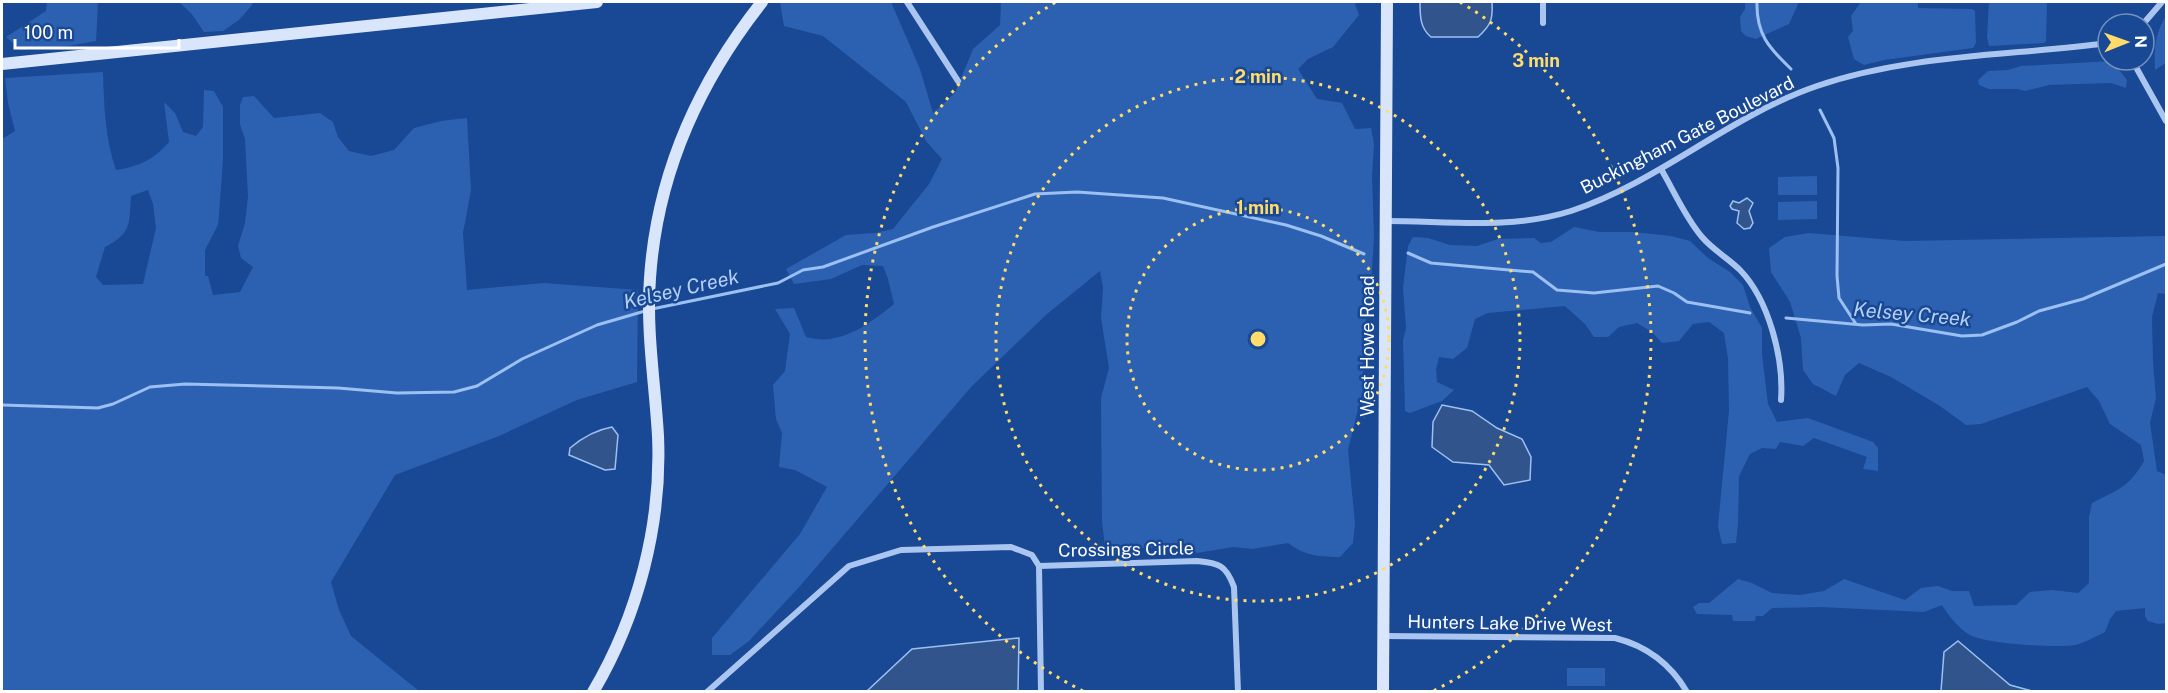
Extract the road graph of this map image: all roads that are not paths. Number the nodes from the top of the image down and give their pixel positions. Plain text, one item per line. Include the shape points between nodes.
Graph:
1 (597, 2) edge
2 (762, 2) edge
3 (907, 2) edge
4 (1387, 2) edge
5 (1543, 2) edge
6 (1543, 23) dead end
7 (2096, 44) edge
8 (2, 64) edge
9 (2139, 72) edge
10 (957, 81) dead end
11 (2166, 121) edge
12 (1661, 169) junction
13 (1385, 221) junction
14 (1781, 400) dead end
15 (1039, 566) junction
16 (1383, 636) junction
17 (593, 692) edge
18 (707, 692) edge
19 (1041, 692) edge
20 (1238, 692) edge
21 (1383, 692) edge
22 (1687, 692) edge

1 - 8 street
2 - 17 street via 717,65 690,116 665,184 652,252 648,320 658,439 656,499 639,584 627,621
3 - 10 street
4 - 13 street, West Howe Road
5 - 6 street
7 - 12 street, Buckingham Gate Boulevard via 1943,58 1855,74 1782,100 1727,127
9 - 11 street
12 - 13 street, Buckingham Gate Boulevard via 1596,201 1536,219 1468,224
12 - 14 street via 1696,230 1742,272 1760,298 1779,357
13 - 16 street, West Howe Road
15 - 18 street, Crossings Circle via 1032,555 1011,547 901,550 849,566
15 - 19 street
15 - 20 street, Crossings Circle via 1197,561 1223,568 1234,587
16 - 21 street, West Howe Road
16 - 22 street, Hunters Lake Drive West via 1615,638 1658,656 1674,671

